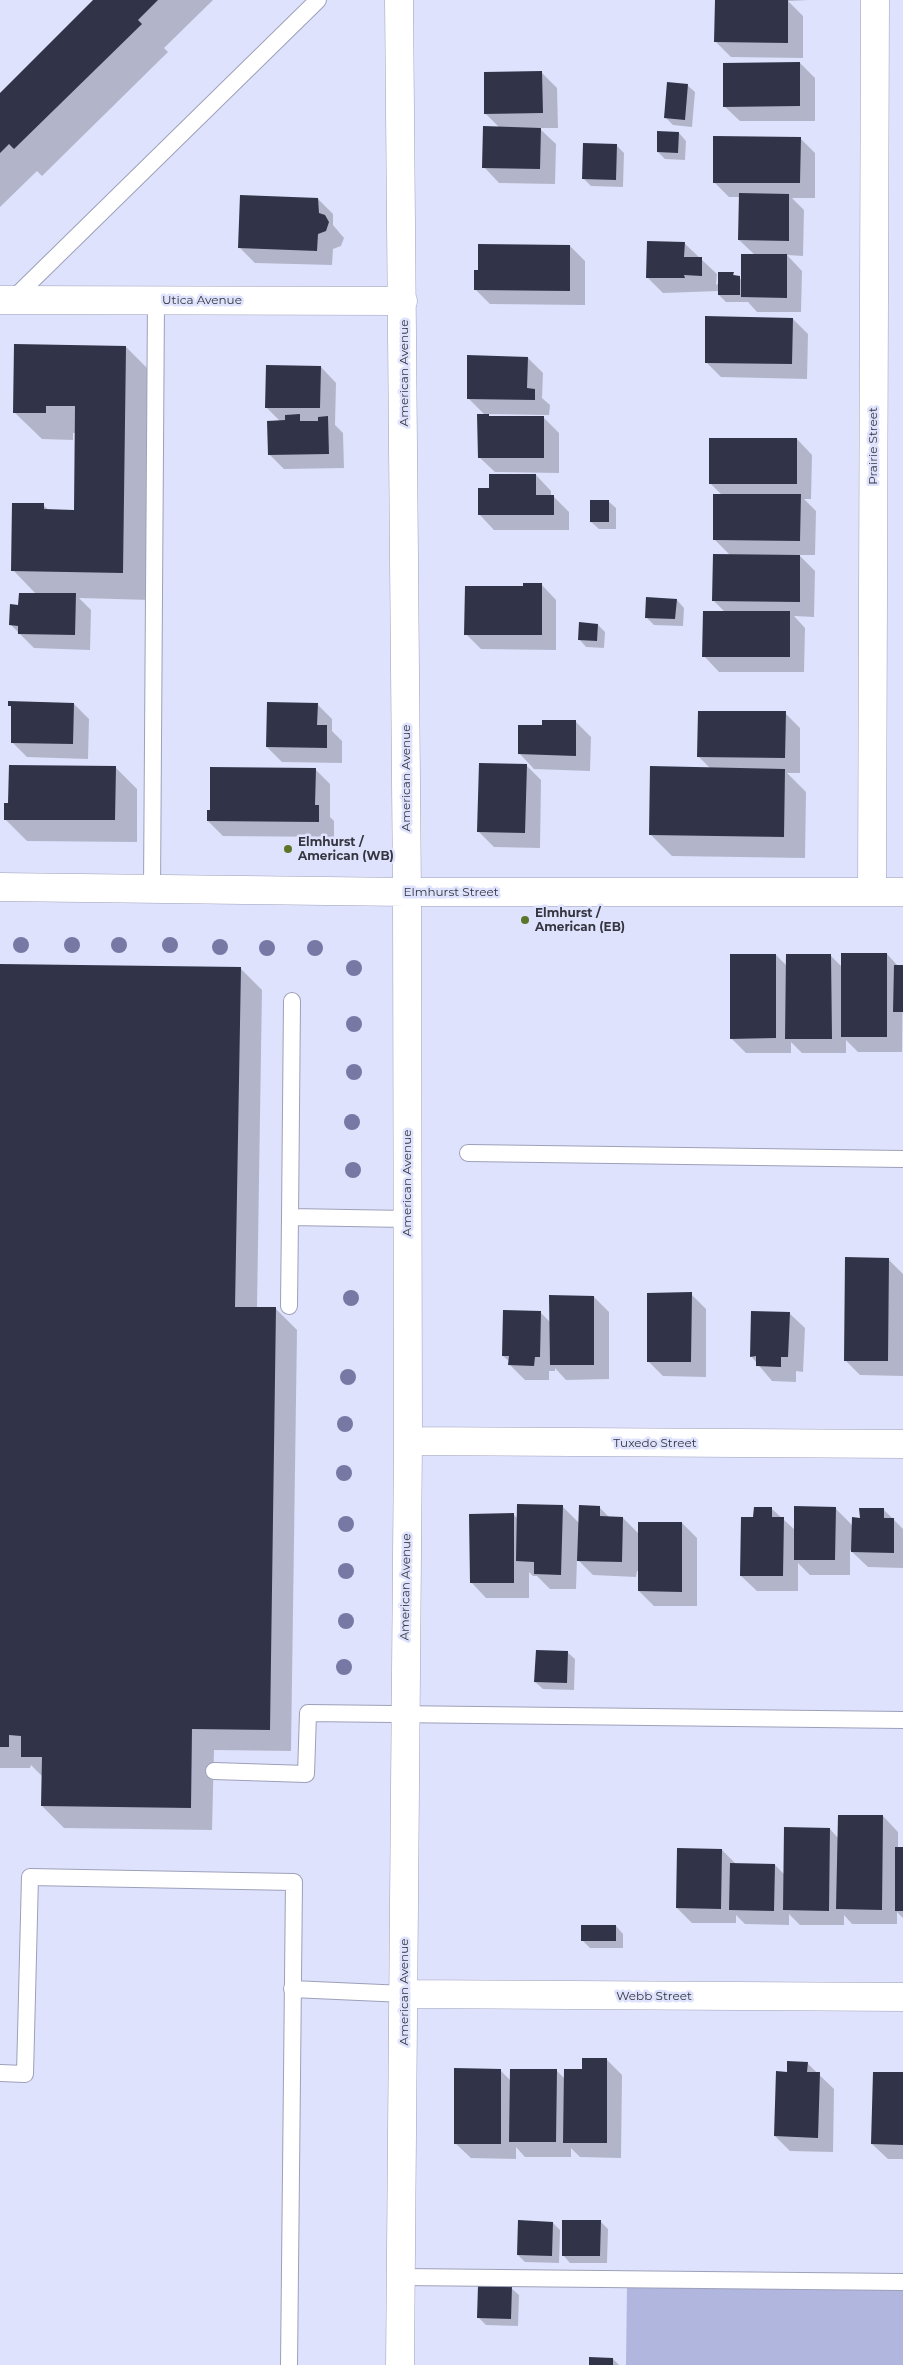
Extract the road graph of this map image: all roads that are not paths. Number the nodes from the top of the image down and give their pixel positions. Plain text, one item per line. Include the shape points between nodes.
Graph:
1 (318, 0) edge
2 (399, 0) edge
3 (875, 0) edge
4 (6, 300) edge
5 (156, 300) junction
6 (403, 301) junction
7 (0, 886) edge
8 (152, 888) junction
9 (407, 892) junction
10 (872, 892) junction
11 (903, 892) edge
12 (292, 1001) dead end
13 (468, 1153) dead end
14 (903, 1159) edge
15 (290, 1217) junction
16 (407, 1219) junction
17 (289, 1306) dead end
18 (408, 1441) junction
19 (903, 1444) edge
20 (404, 1715) junction
21 (903, 1720) edge
22 (214, 1771) dead end
23 (292, 1989) junction
24 (404, 1994) junction
25 (903, 1997) edge
26 (0, 2073) edge
27 (401, 2277) junction
28 (903, 2282) edge
29 (289, 2365) edge
30 (400, 2365) edge

1 - 4 lane
2 - 6 street, American Avenue
3 - 10 street, Prairie Street
4 - 5 street, Utica Avenue
5 - 6 street, Utica Avenue
5 - 8 lane
6 - 9 street, American Avenue
7 - 8 street, Elmhurst Street
8 - 9 street, Elmhurst Street
9 - 10 street, Elmhurst Street
9 - 16 street, American Avenue
10 - 11 street, Elmhurst Street
12 - 15 lane
13 - 14 lane
15 - 16 lane
15 - 17 lane
16 - 18 street, American Avenue
18 - 19 street, Tuxedo Street
18 - 20 street, American Avenue
20 - 21 lane
20 - 22 lane via 308,1713 306,1774
20 - 24 street, American Avenue
23 - 24 lane
23 - 26 lane via 294,1882 30,1877 25,2074
23 - 29 lane
24 - 25 street, Webb Street
24 - 27 street, American Avenue
27 - 28 lane
27 - 30 street, American Avenue

